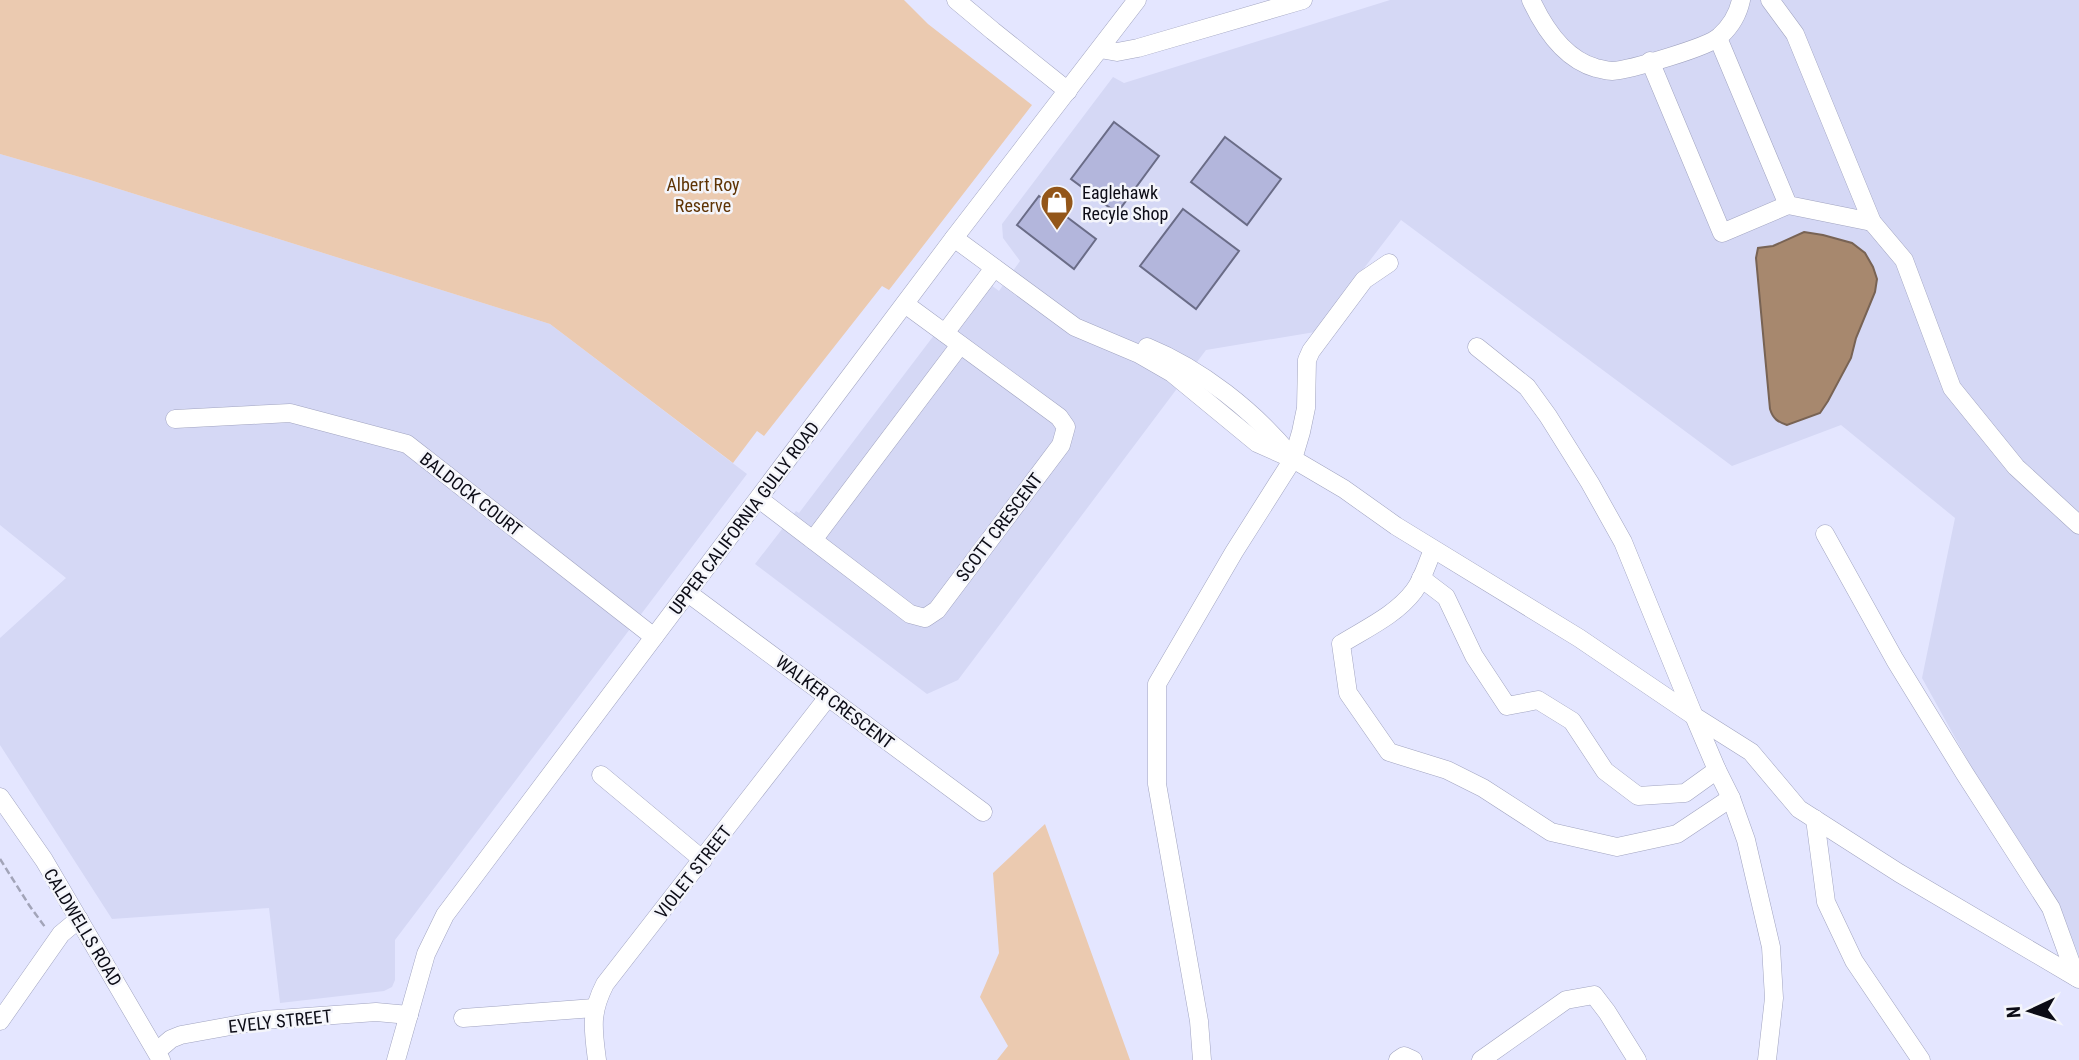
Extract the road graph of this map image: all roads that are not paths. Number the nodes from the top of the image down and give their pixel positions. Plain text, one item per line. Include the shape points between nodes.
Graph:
1 (956, 0) edge
2 (1137, 0) edge
3 (1303, 0) edge
4 (1531, 0) edge
5 (1741, 0) edge
6 (1770, 0) edge
7 (1718, 38) junction
8 (1100, 49) junction
9 (1650, 61) junction
10 (1068, 91) junction
11 (1788, 205) junction
12 (1872, 222) junction
13 (954, 238) junction
14 (1390, 262) dead end
15 (993, 268) junction
16 (905, 304) junction
17 (945, 333) junction
18 (960, 345) junction
19 (1477, 347) dead end
20 (175, 419) dead end
21 (1293, 459) junction
22 (759, 499) junction
23 (2079, 525) edge
24 (1825, 534) dead end
25 (813, 540) junction
26 (1433, 550) junction
27 (1421, 578) junction
28 (688, 593) junction
29 (654, 637) junction
30 (828, 697) junction
31 (1694, 716) junction
32 (1717, 769) junction
33 (601, 775) dead end
34 (0, 797) edge
35 (1731, 798) junction
36 (983, 812) dead end
37 (1815, 819) junction
38 (703, 860) junction
39 (79, 919) junction
40 (2077, 978) edge
41 (594, 1008) junction
42 (409, 1015) junction
43 (463, 1018) dead end
44 (0, 1021) edge
45 (159, 1056) edge
46 (396, 1060) edge
47 (597, 1060) edge
48 (1202, 1060) edge
49 (1398, 1060) edge
50 (1413, 1060) edge
51 (1480, 1060) edge
52 (1637, 1060) edge
53 (1767, 1060) edge
54 (1921, 1060) edge

1 - 10 street
2 - 8 street, UPPER CALIFORNIA GULLY ROAD
3 - 8 street via 1138,48
4 - 9 street via 1565,51 1584,63 1612,71
5 - 7 street via 1737,15
6 - 12 street via 1795,34
7 - 9 street
7 - 11 street
8 - 10 street, UPPER CALIFORNIA GULLY ROAD
9 - 11 street via 1722,233
10 - 13 street, UPPER CALIFORNIA GULLY ROAD
11 - 12 street
12 - 23 street via 1904,260 1952,388 2016,467
13 - 15 street
13 - 16 street, UPPER CALIFORNIA GULLY ROAD
14 - 21 street via 1364,281 1311,351 1306,408
15 - 17 street
15 - 21 street via 1057,313 1186,365 1275,437
16 - 17 street, SCOTT CRESCENT
16 - 22 street, UPPER CALIFORNIA GULLY ROAD
17 - 18 street, SCOTT CRESCENT
18 - 25 street
18 - 25 street, SCOTT CRESCENT via 1059,417 1066,432 945,599 932,615 910,614
19 - 31 street via 1527,387 1590,484 1623,542
20 - 29 street, BALDOCK COURT via 290,413 407,444
21 - 26 street
21 - 48 street via 1157,684 1157,784
22 - 25 street, SCOTT CRESCENT
22 - 28 street, UPPER CALIFORNIA GULLY ROAD
24 - 40 street via 1895,660 2051,908
26 - 27 street
26 - 31 street via 1579,638
27 - 32 street via 1446,597 1474,656 1507,706 1538,699 1572,721 1605,771 1638,796 1685,793
27 - 35 street via 1415,590 1388,615 1341,644 1348,693 1389,752 1447,770 1551,832 1617,847 1677,834
28 - 29 street, UPPER CALIFORNIA GULLY ROAD
28 - 30 street, WALKER CRESCENT
29 - 42 street, UPPER CALIFORNIA GULLY ROAD via 445,915 426,954
30 - 36 street, WALKER CRESCENT
30 - 38 street, VIOLET STREET
31 - 32 street
31 - 37 street via 1751,752 1799,809
32 - 35 street
33 - 38 street
34 - 39 street, CALDWELLS ROAD
35 - 53 street via 1746,839 1771,947 1774,998
37 - 40 street
37 - 54 street via 1826,902 1854,961
38 - 41 street, VIOLET STREET via 605,984
39 - 44 street via 56,940
39 - 45 street, CALDWELLS ROAD
41 - 43 street
41 - 47 street, VIOLET STREET
42 - 45 street, EVELY STREET via 376,1012 264,1020 181,1035 171,1039
42 - 46 street, UPPER CALIFORNIA GULLY ROAD
49 - 50 street via 1404,1056
51 - 52 street via 1566,1000 1594,995

